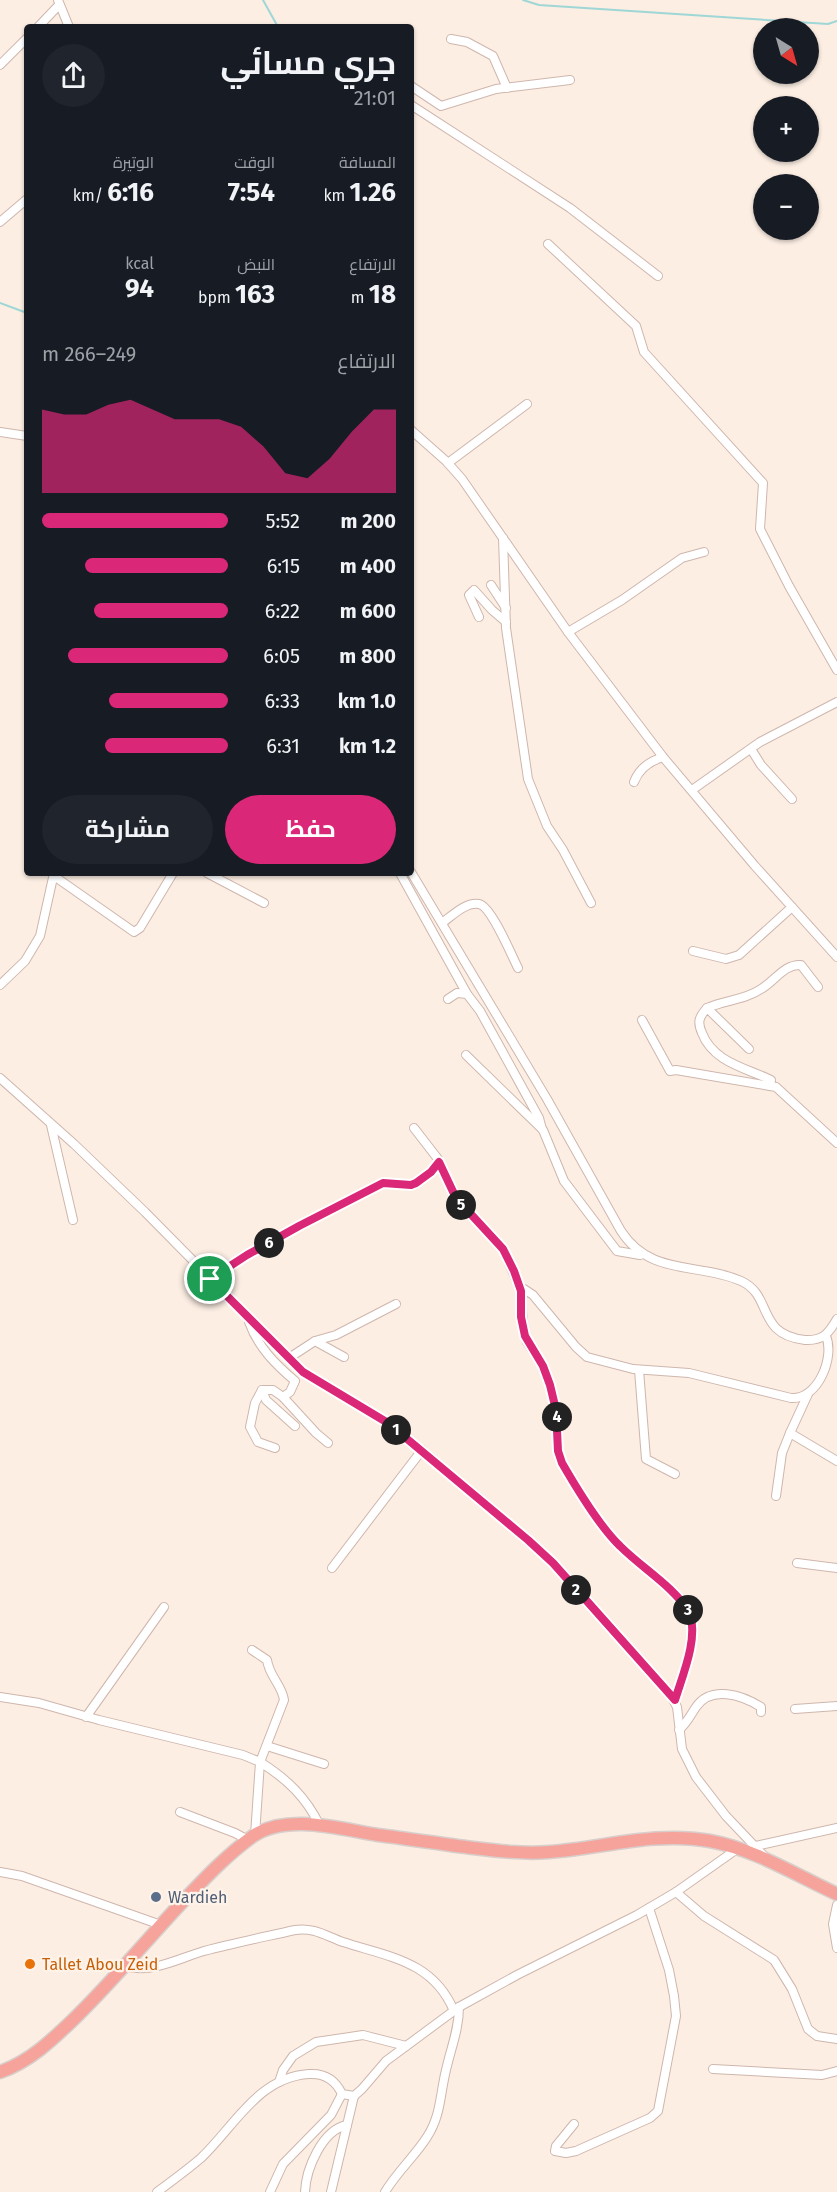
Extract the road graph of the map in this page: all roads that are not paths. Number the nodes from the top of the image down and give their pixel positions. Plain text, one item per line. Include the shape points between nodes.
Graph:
1 (59, 3) edge
2 (41, 24) edge
3 (68, 24) edge
4 (451, 39) dead end
5 (24, 41) edge
6 (0, 65) edge
7 (570, 80) dead end
8 (414, 88) edge
9 (507, 88) junction
10 (414, 107) edge
11 (24, 202) edge
12 (0, 222) edge
13 (548, 244) dead end
14 (658, 276) dead end
15 (527, 404) dead end
16 (0, 432) edge
17 (414, 433) edge
18 (24, 436) edge
19 (448, 463) junction
20 (503, 537) junction
21 (704, 552) dead end
22 (491, 585) dead end
23 (506, 608) junction
24 (479, 617) dead end
25 (506, 622) junction
26 (568, 632) junction
27 (837, 670) edge
28 (837, 702) edge
29 (751, 749) junction
30 (663, 757) junction
31 (634, 782) dead end
32 (692, 790) junction
33 (792, 799) dead end
34 (54, 876) edge
35 (57, 876) edge
36 (171, 876) edge
37 (213, 876) edge
38 (402, 876) edge
39 (413, 876) edge
40 (264, 903) dead end
41 (591, 903) dead end
42 (792, 907) junction
43 (442, 923) junction
44 (693, 951) dead end
45 (837, 957) edge
46 (518, 968) dead end
47 (0, 985) edge
48 (818, 987) dead end
49 (467, 994) junction
50 (448, 999) dead end
51 (707, 1008) junction
52 (642, 1020) dead end
53 (749, 1049) dead end
54 (466, 1055) dead end
55 (0, 1078) edge
56 (770, 1086) junction
57 (51, 1124) junction
58 (414, 1128) dead end
59 (543, 1130) junction
60 (837, 1143) edge
61 (439, 1162) junction
62 (73, 1220) dead end
63 (644, 1256) junction
64 (210, 1279) junction
65 (521, 1291) junction
66 (396, 1304) dead end
67 (248, 1317) junction
68 (837, 1319) edge
69 (826, 1336) junction
70 (315, 1341) junction
71 (344, 1357) dead end
72 (289, 1358) junction
73 (639, 1370) junction
74 (262, 1390) junction
75 (808, 1394) junction
76 (283, 1397) junction
77 (296, 1426) dead end
78 (790, 1433) junction
79 (328, 1443) dead end
80 (275, 1448) dead end
81 (422, 1450) junction
82 (837, 1461) edge
83 (675, 1474) dead end
84 (776, 1496) dead end
85 (797, 1563) dead end
86 (332, 1568) dead end
87 (837, 1569) edge
88 (164, 1607) dead end
89 (252, 1650) dead end
90 (0, 1697) edge
91 (675, 1700) junction
92 (837, 1706) edge
93 (795, 1709) dead end
94 (761, 1712) dead end
95 (86, 1717) junction
96 (679, 1730) junction
97 (267, 1746) junction
98 (260, 1761) junction
99 (324, 1764) dead end
100 (180, 1812) dead end
101 (320, 1826) junction
102 (837, 1828) edge
103 (252, 1837) junction
104 (756, 1846) junction
105 (737, 1849) junction
106 (768, 1862) junction
107 (0, 1872) edge
108 (676, 1892) junction
109 (837, 1894) edge
110 (837, 1905) edge
111 (649, 1908) junction
112 (161, 1925) junction
113 (837, 1948) edge
114 (123, 1966) junction
115 (456, 2009) junction
116 (837, 2039) edge
117 (406, 2046) junction
118 (713, 2069) dead end
119 (837, 2071) edge
120 (0, 2072) edge
121 (279, 2082) junction
122 (342, 2094) junction
123 (354, 2096) junction
124 (574, 2124) dead end
125 (347, 2125) junction
126 (157, 2192) edge
127 (270, 2192) edge
128 (305, 2192) edge
129 (331, 2192) edge
130 (385, 2192) edge

1 - 2 street
1 - 3 street
4 - 9 street via 467,42 493,56
5 - 6 street
7 - 9 street
8 - 9 street via 441,106
10 - 14 street via 570,208
11 - 12 street
13 - 27 street via 636,326 644,352 763,483 760,529
15 - 19 street
16 - 18 street
17 - 19 street
19 - 20 street
20 - 23 street
20 - 26 street
21 - 26 street via 682,558
22 - 23 street
23 - 25 street
24 - 25 street via 470,595 474,590
25 - 41 street via 528,779 547,826
26 - 30 street
28 - 29 street
29 - 32 street
29 - 33 street
30 - 31 street via 637,773
30 - 32 street
32 - 42 street
34 - 47 street via 40,936 25,961
35 - 36 street via 134,932 141,928
37 - 40 street
38 - 49 street
39 - 43 street
42 - 44 street via 739,955 726,958
42 - 45 street
43 - 46 street via 459,909 483,906
43 - 63 street via 621,1231
48 - 51 street via 801,965 793,964 750,996
49 - 50 street via 457,993
49 - 59 street via 518,1079
51 - 53 street
51 - 56 street via 698,1022 702,1036 713,1050 736,1066 771,1080
52 - 56 street via 670,1071
54 - 59 street
55 - 57 street
56 - 60 street via 776,1087
57 - 62 street
57 - 64 street
58 - 61 street
59 - 63 street via 564,1181 617,1251
61 - 64 street via 416,1183 383,1183 299,1226
61 - 65 street via 456,1198 503,1249
63 - 69 street via 733,1278 757,1295 773,1327 784,1334 809,1340
64 - 67 street
65 - 73 street via 533,1295 584,1354
65 - 91 street via 523,1329 550,1385 562,1463 612,1538 656,1575 690,1613 692,1637
66 - 70 street via 336,1335
67 - 72 street
67 - 76 street via 254,1335 271,1360 295,1381
68 - 69 street
69 - 75 street via 828,1356
70 - 71 street
70 - 72 street
72 - 81 street via 311,1377 388,1423
73 - 75 street via 689,1374 791,1398
73 - 83 street via 646,1459
74 - 76 street via 273,1390
74 - 77 street via 266,1400
74 - 80 street via 250,1427 258,1442
75 - 78 street
76 - 79 street
78 - 82 street
78 - 84 street via 782,1453
81 - 86 street
81 - 91 street via 553,1563
85 - 87 street
88 - 95 street
89 - 97 street via 267,1660 269,1672 285,1700
90 - 95 street
91 - 96 street
92 - 93 street
94 - 96 street via 761,1707 750,1700 718,1693 705,1697
95 - 98 street
96 - 104 street via 682,1749 696,1777
97 - 98 street
97 - 99 street
98 - 101 street via 296,1788
98 - 103 street
100 - 103 street
101 - 103 highway via 284,1826
101 - 105 highway via 526,1853 656,1838 698,1839
102 - 104 street
103 - 112 highway via 213,1870
104 - 106 street
105 - 106 highway
105 - 108 street
106 - 109 highway
107 - 112 street via 22,1876
108 - 111 street
108 - 116 street via 704,1916 774,1960 792,1989 810,2032
110 - 113 street via 833,1924
111 - 115 street
111 - 124 street via 669,1970 676,2016 658,2111 576,2151 555,2151
112 - 114 highway
114 - 115 street via 157,1967 204,1951 309,1929 414,1965 430,1977
114 - 120 highway via 50,2042 22,2063
115 - 117 street
115 - 130 street via 457,2034 436,2121
117 - 121 street via 363,2035 316,2042 293,2056
117 - 123 street
118 - 119 street via 822,2075
121 - 122 street via 303,2075 322,2075 335,2083
121 - 126 street via 254,2100 200,2158
122 - 123 street
122 - 127 street via 331,2115 283,2164
123 - 125 street
125 - 128 street via 335,2130 317,2153 306,2176
125 - 129 street

